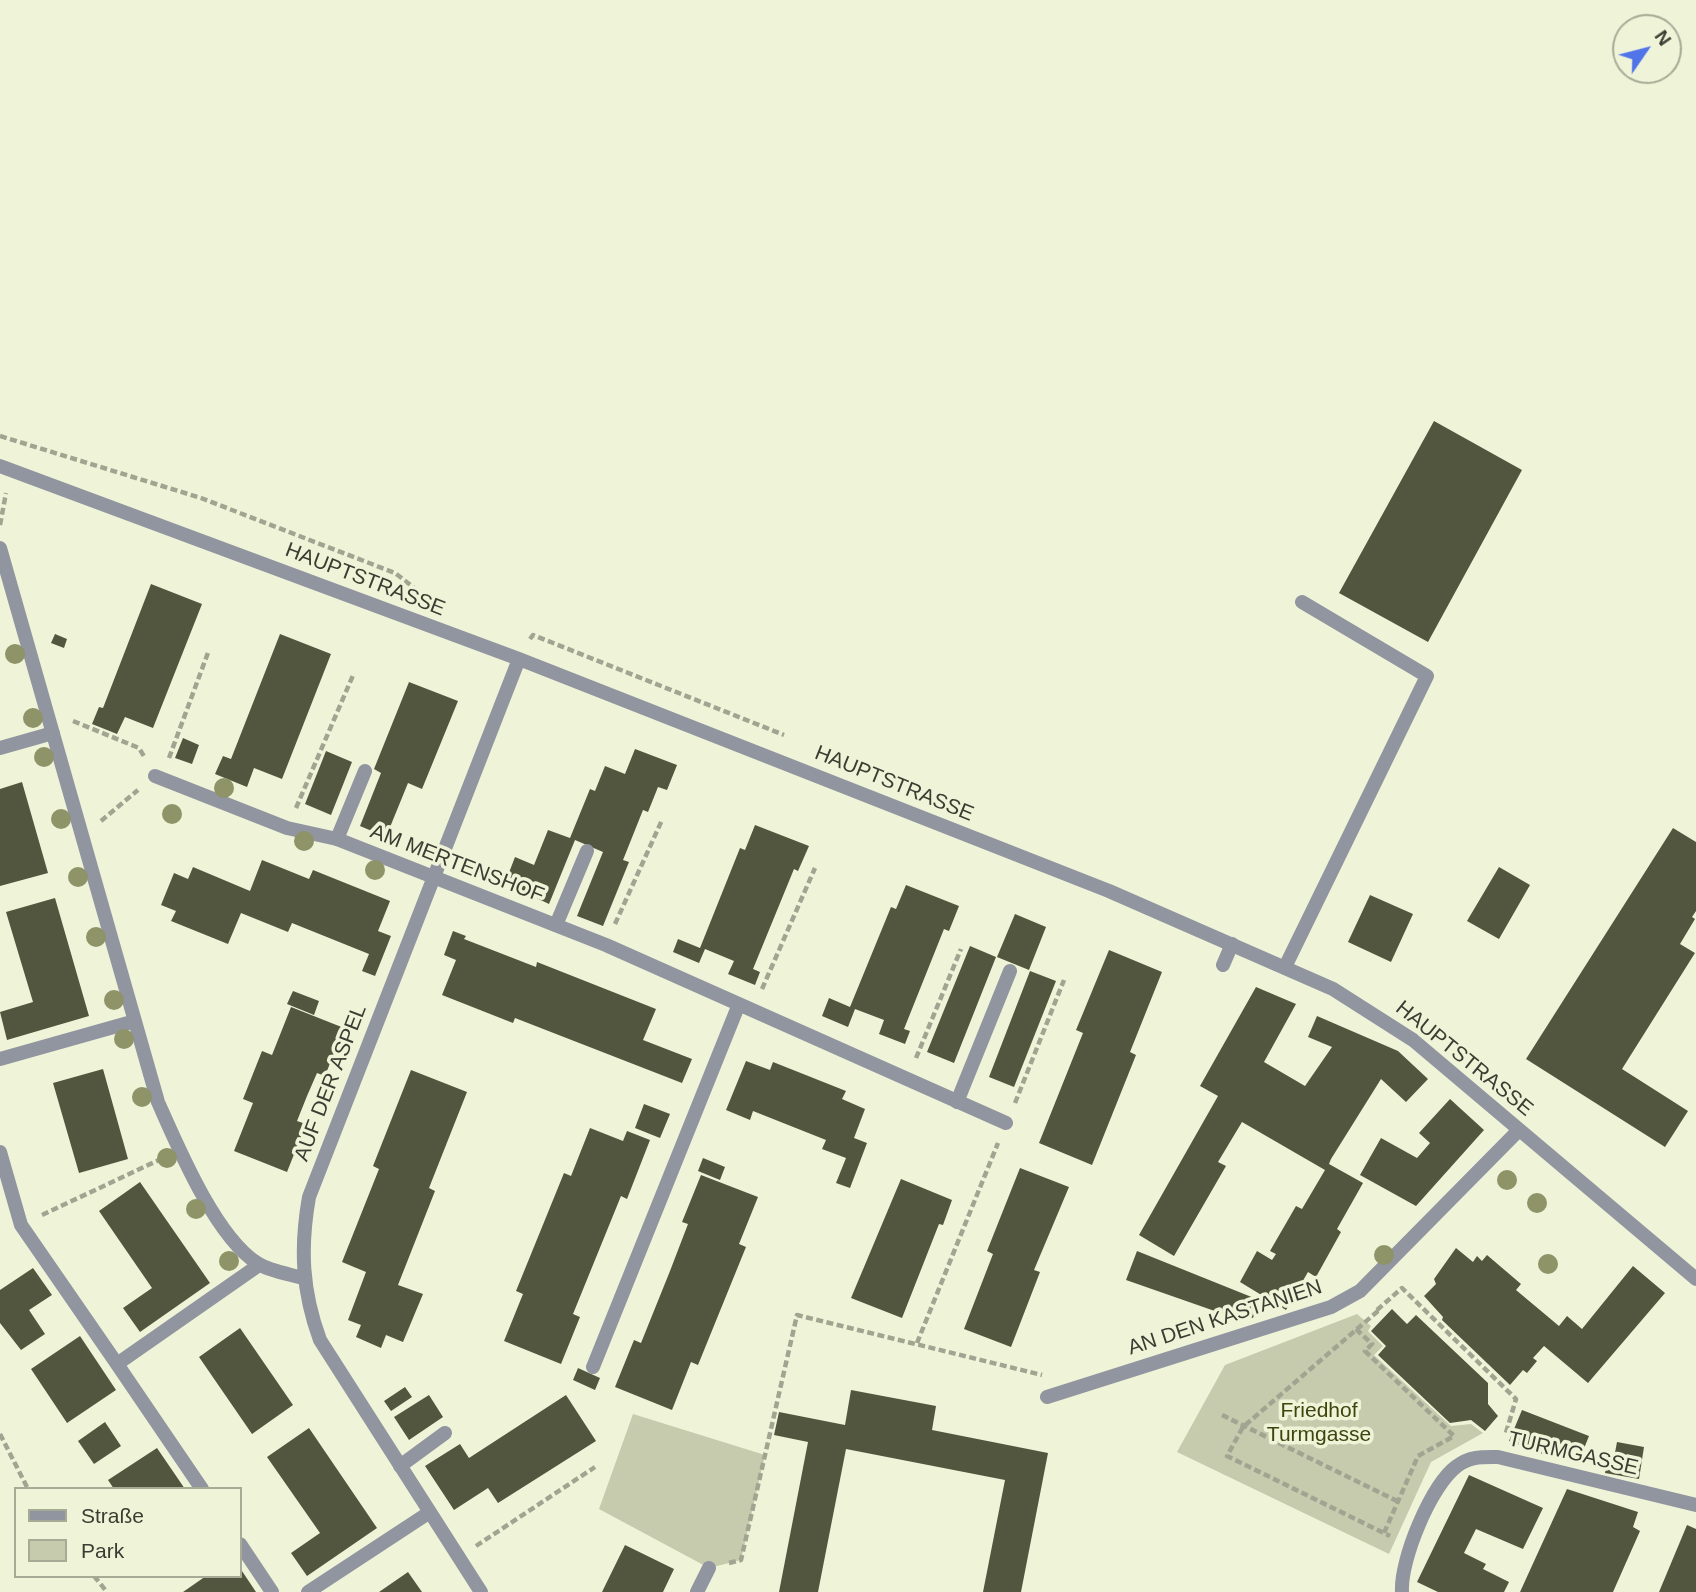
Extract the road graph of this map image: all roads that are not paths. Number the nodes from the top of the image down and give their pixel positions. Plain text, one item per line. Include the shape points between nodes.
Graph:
1 (5, 467) edge
2 (0, 548) edge
3 (1302, 602) dead end
4 (519, 659) junction
5 (51, 726) junction
6 (0, 748) edge
7 (365, 771) dead end
8 (158, 777) road end
9 (337, 839) junction
10 (587, 851) dead end
11 (435, 877) junction
12 (556, 925) junction
13 (1232, 944) junction
14 (1223, 965) dead end
15 (1285, 967) junction
16 (1010, 971) dead end
17 (746, 1008) junction
18 (135, 1021) junction
19 (0, 1059) edge
20 (957, 1102) junction
21 (1006, 1123) road end
22 (1518, 1130) junction
23 (0, 1152) edge
24 (259, 1265) junction
25 (303, 1278) junction
26 (1696, 1279) edge
27 (117, 1364) junction
28 (593, 1367) dead end
29 (1047, 1397) dead end
30 (445, 1433) dead end
31 (400, 1466) junction
32 (201, 1487) edge
33 (1696, 1505) edge
34 (430, 1512) junction
35 (242, 1547) edge
36 (709, 1568) road end
37 (272, 1592) edge
38 (308, 1592) edge
39 (481, 1592) edge
40 (697, 1592) edge
41 (1402, 1592) edge

1 - 4 street, HAUPTSTRASSE
2 - 5 street
3 - 15 street via 1427,676
4 - 11 street, AUF DER ASPEL
4 - 13 street, HAUPTSTRASSE via 1109,891
5 - 6 street
5 - 18 street
7 - 9 street
8 - 9 street, AM MERTENSHOF via 287,828
9 - 11 street, AM MERTENSHOF
10 - 12 street
11 - 12 street, AM MERTENSHOF
11 - 25 street, AUF DER ASPEL via 309,1197 302,1238
12 - 17 street, AM MERTENSHOF
13 - 14 street
13 - 15 street, HAUPTSTRASSE
15 - 22 street, HAUPTSTRASSE via 1333,989 1403,1033
16 - 20 street
17 - 20 street, AM MERTENSHOF
17 - 28 street
18 - 19 street
18 - 24 street via 158,1102 179,1150 227,1233
20 - 21 street, AM MERTENSHOF
22 - 26 street, HAUPTSTRASSE
22 - 29 street, AN DEN KASTANIEN via 1360,1291 1331,1307
23 - 27 street via 21,1225
24 - 25 street
24 - 27 street
25 - 31 street, AUF DER ASPEL via 320,1340
27 - 32 street
30 - 31 street
31 - 34 street, AUF DER ASPEL
33 - 41 street, TURMGASSE via 1497,1457 1476,1456 1456,1467 1441,1485 1404,1560
34 - 38 street
34 - 39 street, AUF DER ASPEL
35 - 37 street
36 - 40 street

